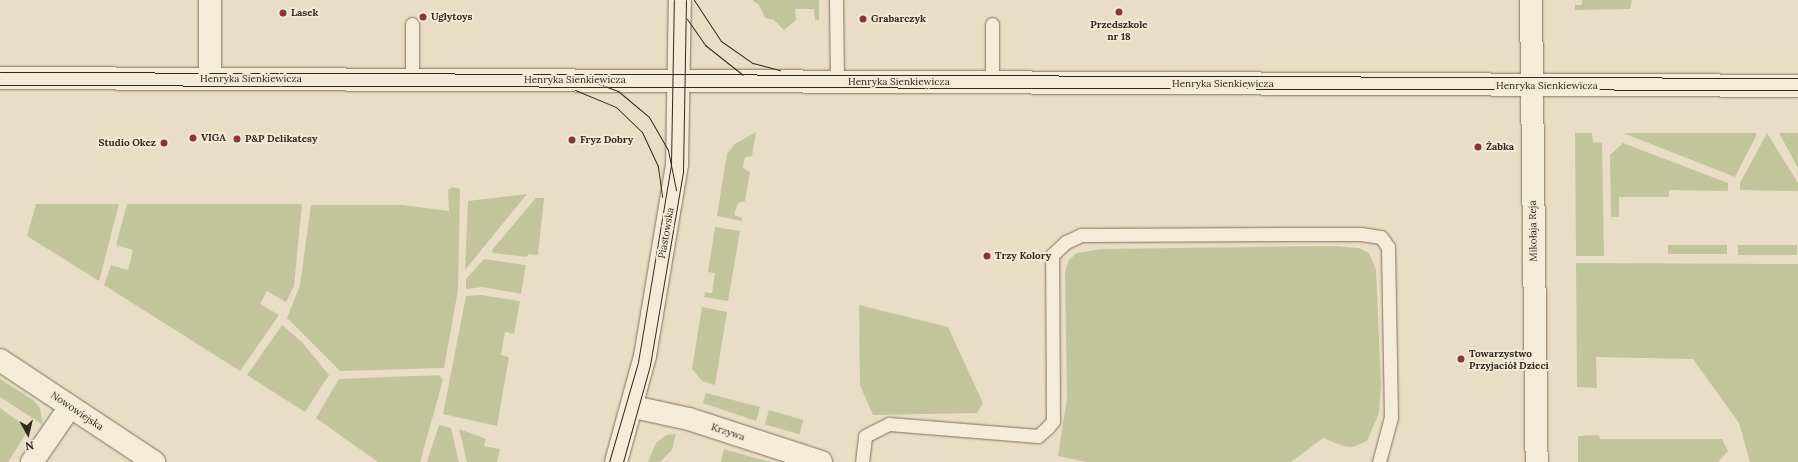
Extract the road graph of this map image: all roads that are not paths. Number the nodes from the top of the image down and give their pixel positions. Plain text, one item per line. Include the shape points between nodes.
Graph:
1 (210, 0) edge
2 (680, 0) edge
3 (836, 0) edge
4 (1531, 0) edge
5 (412, 24) dead end
6 (992, 24) dead end
7 (0, 78) edge
8 (210, 79) junction
9 (412, 80) junction
10 (680, 80) junction
11 (837, 82) junction
12 (992, 82) junction
13 (1531, 86) junction
14 (1798, 86) edge
15 (0, 360) edge
16 (70, 407) junction
17 (634, 407) junction
18 (32, 462) edge
19 (154, 462) edge
20 (616, 462) edge
21 (821, 462) edge
22 (862, 462) edge
23 (1378, 462) edge
24 (1537, 462) edge

1 - 8 street
2 - 10 street, Piastowska
3 - 11 lane
4 - 13 street, Mikołaja Reja
5 - 9 lane
6 - 12 lane
7 - 8 street, Henryka Sienkiewicza
8 - 9 street, Henryka Sienkiewicza
9 - 10 street, Henryka Sienkiewicza
10 - 11 street, Henryka Sienkiewicza
10 - 17 street, Piastowska via 677,164
11 - 12 street, Henryka Sienkiewicza
12 - 13 street, Henryka Sienkiewicza
13 - 14 street, Henryka Sienkiewicza
13 - 24 street, Mikołaja Reja
15 - 16 street, Nowowiejska
16 - 18 street
16 - 19 street, Nowowiejska
17 - 20 street, Piastowska
17 - 21 street, Krzywa via 689,419
22 - 23 lane via 865,436 889,424 1038,436 1048,427 1053,421 1052,255 1066,242 1081,235 1280,234 1361,234 1381,237 1388,247 1391,416

